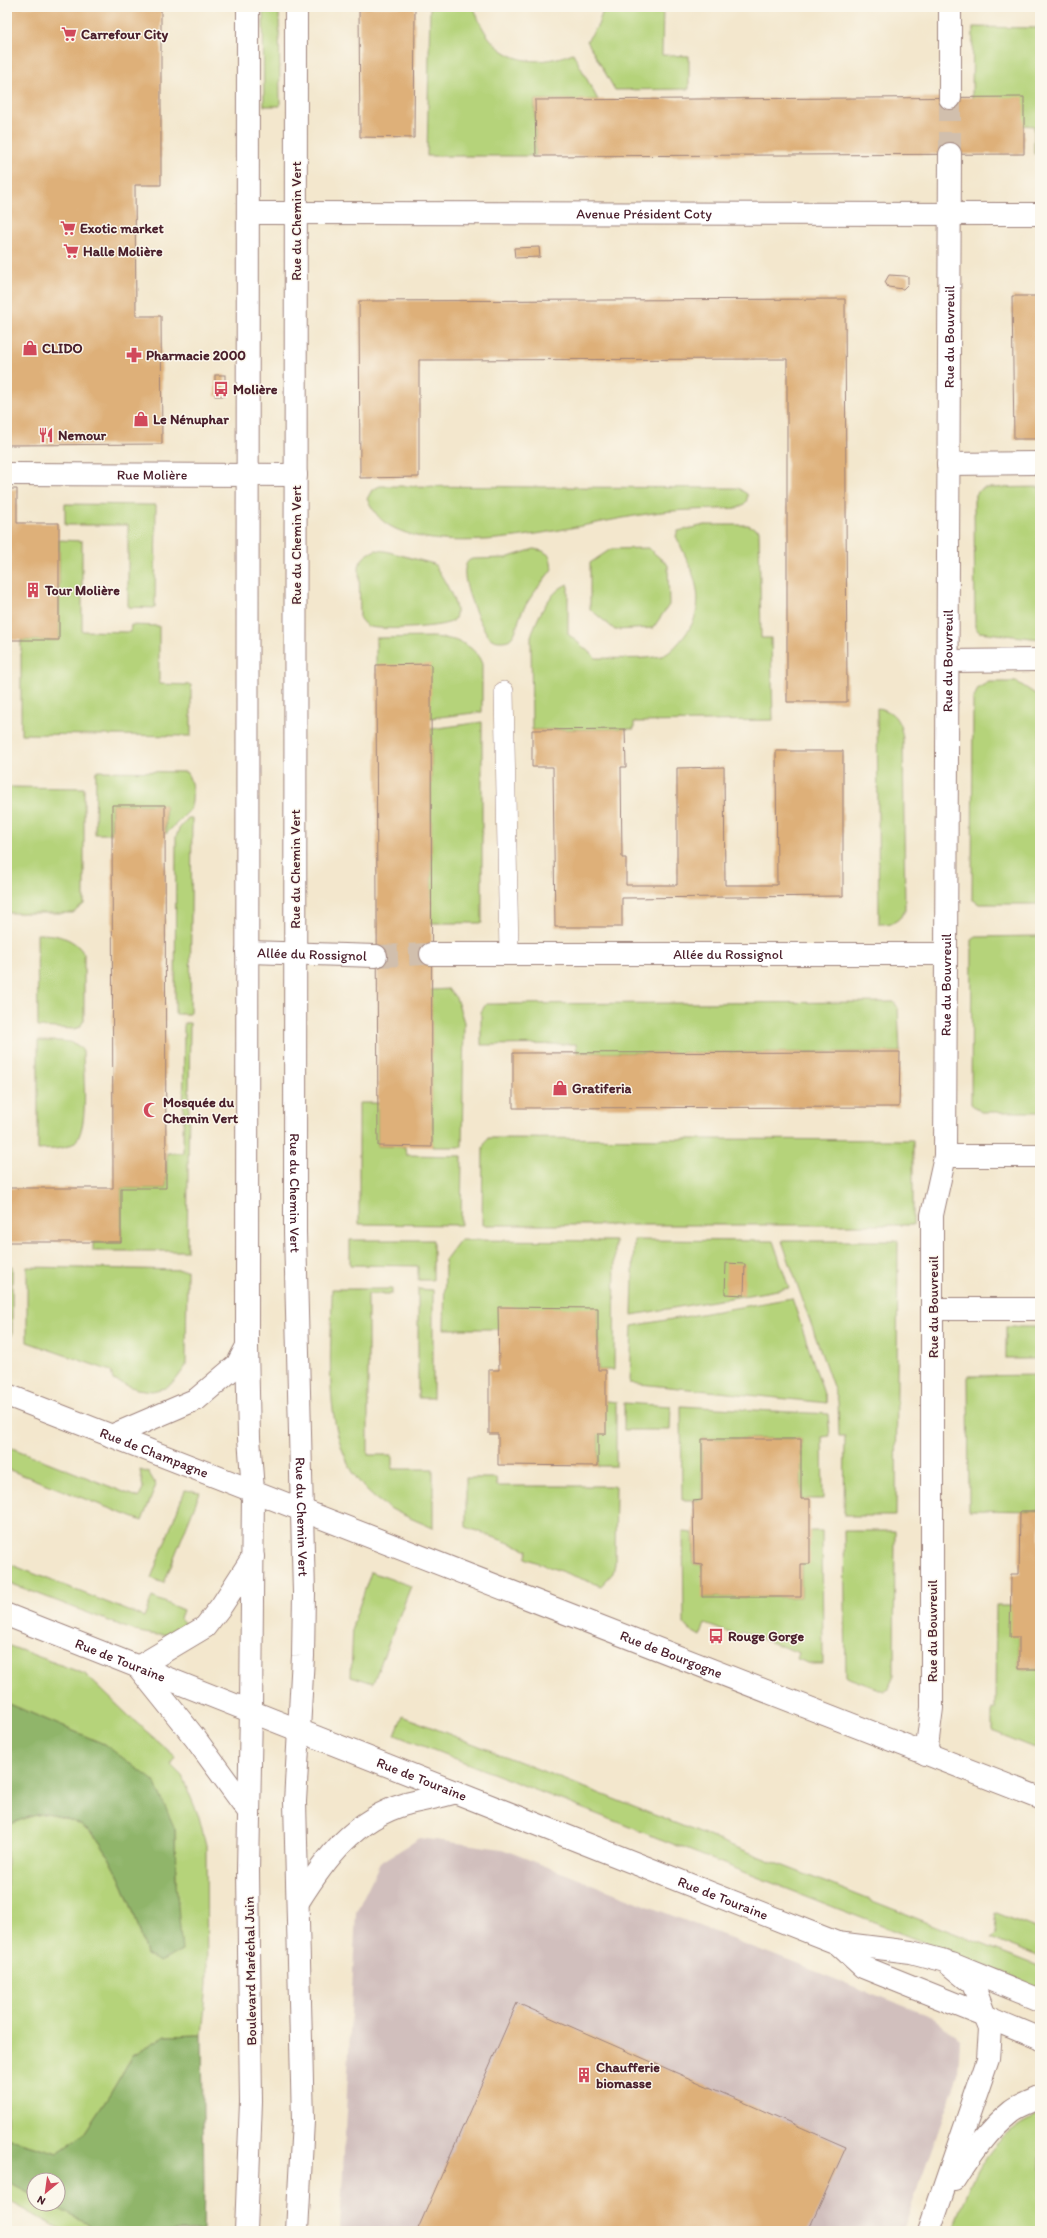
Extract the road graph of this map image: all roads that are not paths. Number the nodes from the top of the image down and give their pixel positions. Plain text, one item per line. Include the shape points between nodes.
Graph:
1 (248, 7) edge
2 (296, 7) edge
3 (950, 7) edge
4 (950, 98) tunnel mouth
5 (950, 154) tunnel mouth
6 (248, 213) junction
7 (296, 214) junction
8 (949, 214) junction
9 (1040, 214) edge
10 (1040, 463) edge
11 (948, 464) junction
12 (7, 474) edge
13 (247, 475) junction
14 (296, 475) junction
15 (1040, 660) edge
16 (948, 661) junction
17 (504, 691) dead end
18 (247, 952) junction
19 (295, 953) junction
20 (509, 953) junction
21 (431, 954) tunnel mouth
22 (946, 954) junction
23 (376, 956) tunnel mouth
24 (946, 1156) junction
25 (1040, 1156) edge
26 (1040, 1309) edge
27 (933, 1310) junction
28 (247, 1346) junction
29 (7, 1395) edge
30 (111, 1436) junction
31 (253, 1490) junction
32 (302, 1509) junction
33 (253, 1557) junction
34 (7, 1615) edge
35 (138, 1667) junction
36 (251, 1711) junction
37 (299, 1730) junction
38 (926, 1754) junction
39 (456, 1792) junction
40 (1040, 1798) edge
41 (249, 1812) junction
42 (298, 1902) junction
43 (838, 1943) junction
44 (945, 1961) junction
45 (1040, 2000) edge
46 (985, 2016) junction
47 (1040, 2039) edge
48 (1040, 2097) edge
49 (931, 2225) edge
50 (246, 2231) edge
51 (297, 2231) edge

1 - 6 main road
2 - 7 main road, Rue du Chemin Vert
3 - 4 main road
5 - 8 main road, Rue du Bouvreuil
6 - 7 main road, Avenue Président Coty
6 - 13 main road
7 - 8 main road, Avenue Président Coty
7 - 14 main road, Rue du Chemin Vert
8 - 9 main road, Avenue Président Coty
8 - 11 main road, Rue du Bouvreuil
10 - 11 main road
11 - 16 main road, Rue du Bouvreuil
12 - 13 main road, Rue Molière
13 - 14 main road, Rue Molière
13 - 18 main road
14 - 19 main road, Rue du Chemin Vert
15 - 16 main road
16 - 22 main road, Rue du Bouvreuil
17 - 20 lane
18 - 19 main road, Allée du Rossignol
18 - 28 main road
19 - 23 main road, Allée du Rossignol
19 - 32 main road, Rue du Chemin Vert via 295,1232
20 - 21 main road, Allée du Rossignol
20 - 22 main road, Allée du Rossignol
22 - 24 main road, Rue du Bouvreuil
24 - 25 main road
24 - 27 main road, Rue du Bouvreuil via 932,1215
26 - 27 main road
27 - 38 main road, Rue du Bouvreuil via 932,1708
28 - 30 main road via 237,1365 197,1399
28 - 31 main road
29 - 30 main road, Rue de Champagne
30 - 31 main road, Rue de Champagne
31 - 32 main road, Rue de Champagne
31 - 33 main road
32 - 37 main road, Rue du Chemin Vert via 304,1656
32 - 38 main road, Rue de Bourgogne
33 - 35 main road via 205,1627
33 - 36 main road
34 - 35 main road, Rue de Touraine
35 - 36 main road, Rue de Touraine
35 - 41 main road via 195,1738
36 - 37 main road, Rue de Touraine
36 - 41 main road, Boulevard Maréchal Juin
37 - 39 main road, Rue de Touraine
37 - 42 main road via 295,1792
38 - 40 main road, Rue de Bourgogne
39 - 42 main road via 392,1810 354,1830 330,1855
39 - 43 main road, Rue de Touraine
41 - 50 main road, Boulevard Maréchal Juin via 251,2102
42 - 51 main road via 303,2121
43 - 44 main road, Rue de Touraine via 911,1952
43 - 46 main road, Rue de Touraine via 863,1967
44 - 45 main road, Rue de Touraine
44 - 46 main road, Rue de Touraine via 973,1984
46 - 47 main road, Rue de Touraine
46 - 49 main road via 990,2029 988,2059
48 - 49 main road via 1013,2110 975,2149

